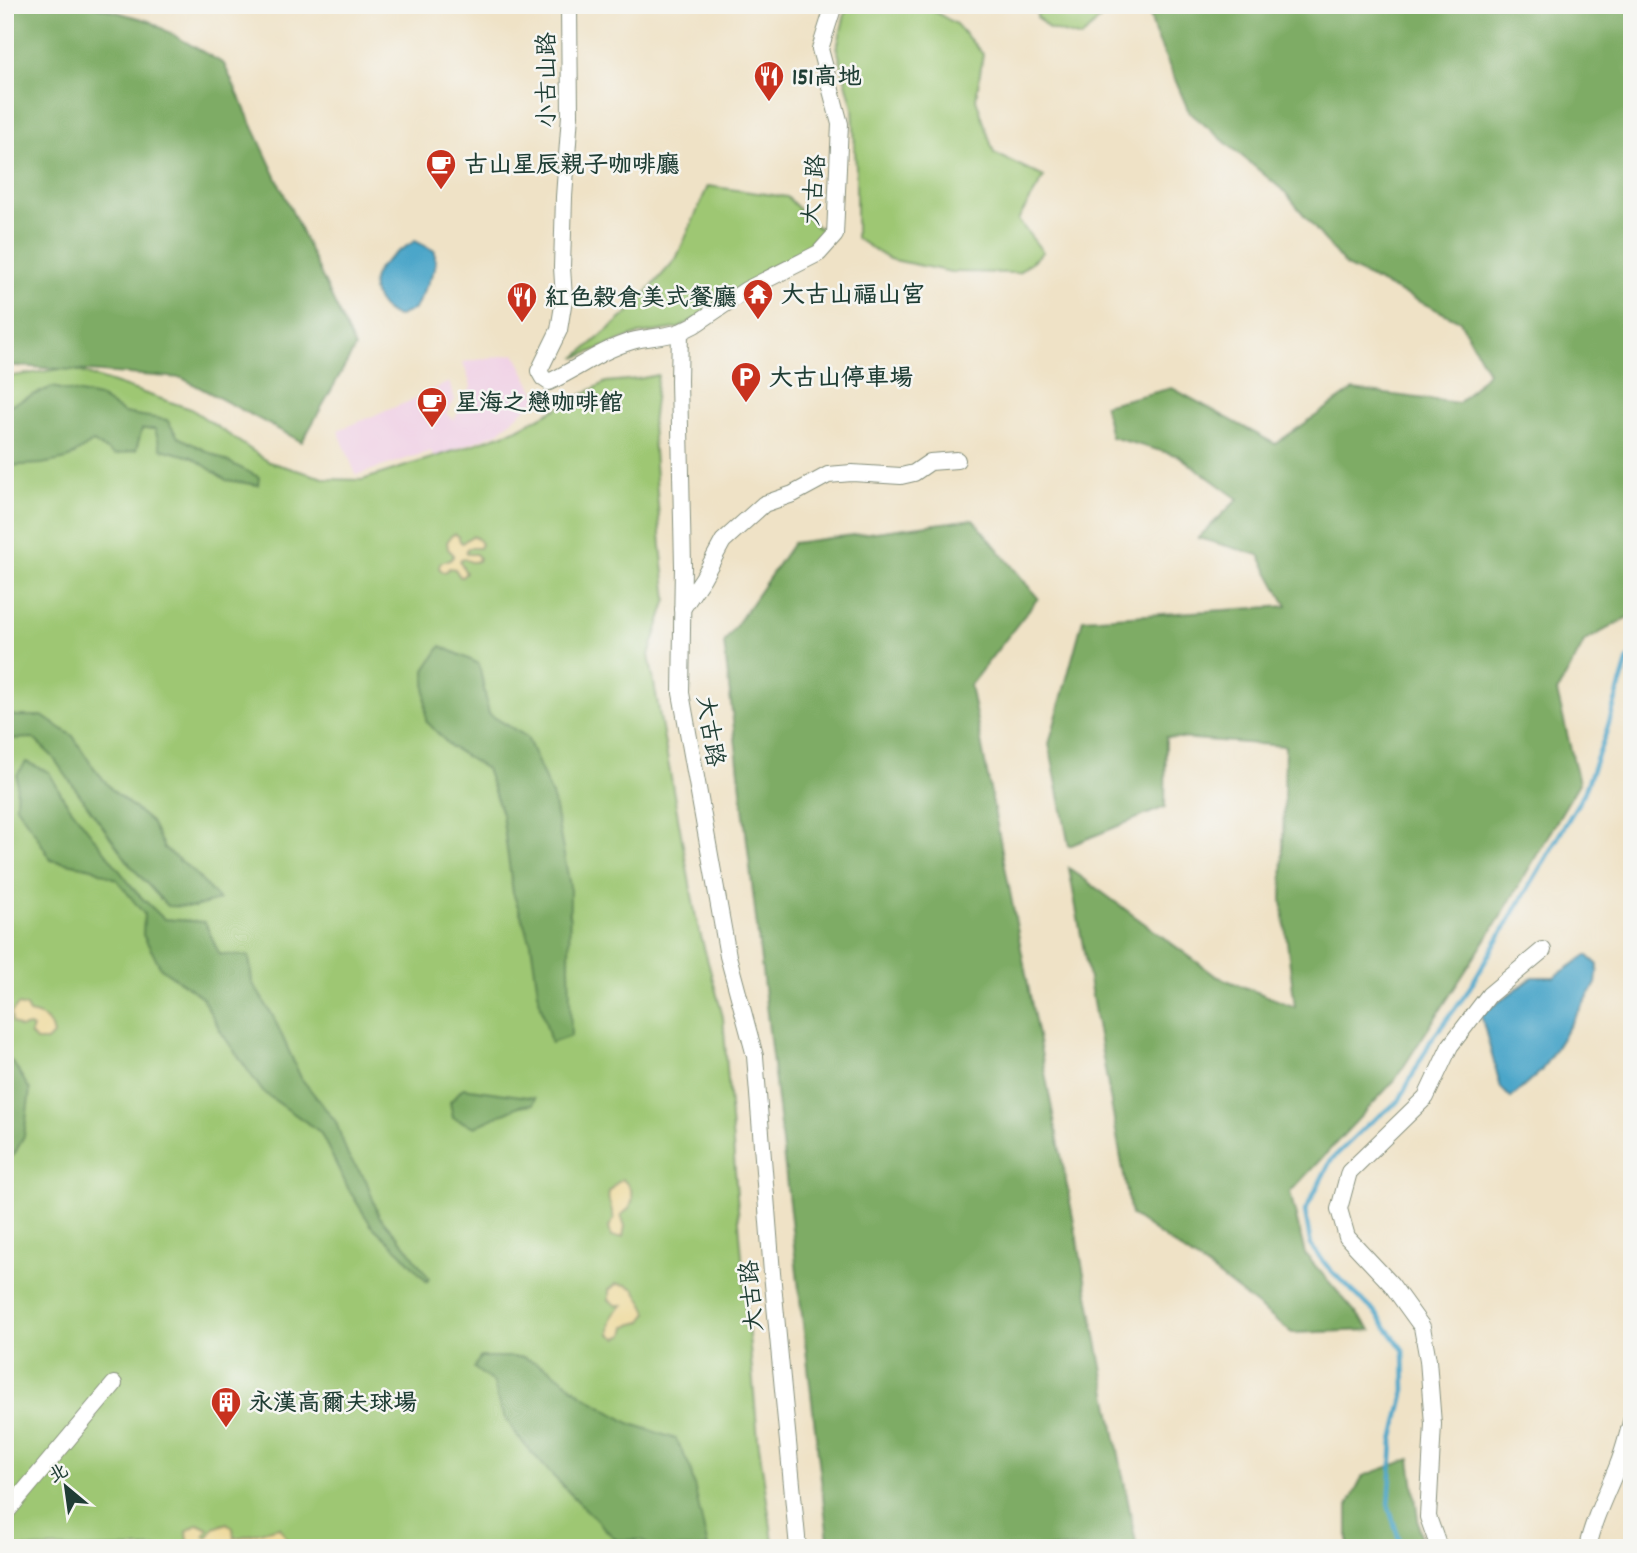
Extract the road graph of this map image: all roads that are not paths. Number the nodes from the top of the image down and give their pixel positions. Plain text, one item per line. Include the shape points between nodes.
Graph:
1 (569, 5) edge
2 (834, 5) edge
3 (680, 332) junction
4 (957, 460) dead end
5 (682, 609) junction
6 (1543, 950) dead end
7 (114, 1384) dead end
8 (1632, 1418) edge
9 (5, 1514) edge
10 (798, 1548) edge
11 (1439, 1548) edge
12 (1587, 1548) edge

1 - 3 street, 小古山路 via 564,299 559,330 539,372 549,382 602,352
2 - 3 street, 大古路 via 820,49 840,124 835,236 819,253
3 - 5 street, 大古路
4 - 5 street via 930,462 914,474 901,476 828,475 764,504 723,541
5 - 10 street, 大古路 via 681,693 728,956 755,1056
6 - 11 street via 1489,995 1450,1046 1426,1097 1349,1172 1339,1209 1347,1237 1391,1284 1422,1327 1433,1424 1429,1517
7 - 9 street
8 - 12 street

